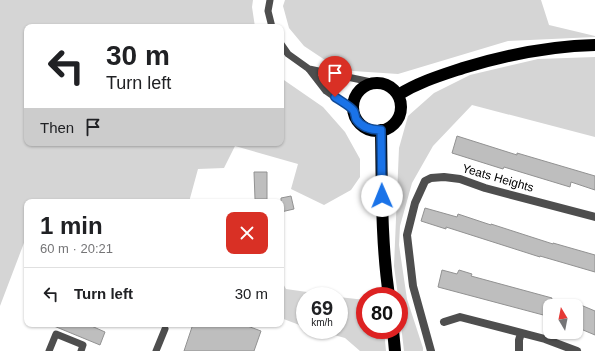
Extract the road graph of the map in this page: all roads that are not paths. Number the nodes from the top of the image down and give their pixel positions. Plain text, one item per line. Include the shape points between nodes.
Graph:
1 (270, 0) edge
2 (271, 24) edge
3 (595, 45) edge
4 (284, 48) edge
5 (308, 70) junction
6 (376, 83) junction
7 (398, 95) junction
8 (353, 110) junction
9 (381, 130) junction
10 (595, 217) edge
11 (388, 287) edge
12 (444, 322) dead end
13 (165, 329) dead end
14 (521, 333) junction
15 (394, 339) edge
16 (49, 351) edge
17 (81, 351) edge
18 (156, 351) edge
19 (395, 351) edge
20 (431, 351) edge
21 (519, 351) edge
22 (577, 351) edge

1 - 2 lane via 268,11
3 - 7 highway via 562,46 503,56 430,78
4 - 5 lane
5 - 6 lane
5 - 8 lane via 326,90
6 - 7 highway via 388,86
6 - 8 highway via 361,89 353,102
7 - 9 highway via 401,110 399,117 394,124
8 - 9 highway via 360,124 373,130
9 - 11 highway via 383,223
10 - 20 street, Yeats Heights via 460,179 444,177 425,181 415,203 407,235 413,286
12 - 14 street via 460,317
13 - 18 lane
14 - 21 street
14 - 22 street
15 - 19 highway
16 - 17 lane via 56,334 83,345

